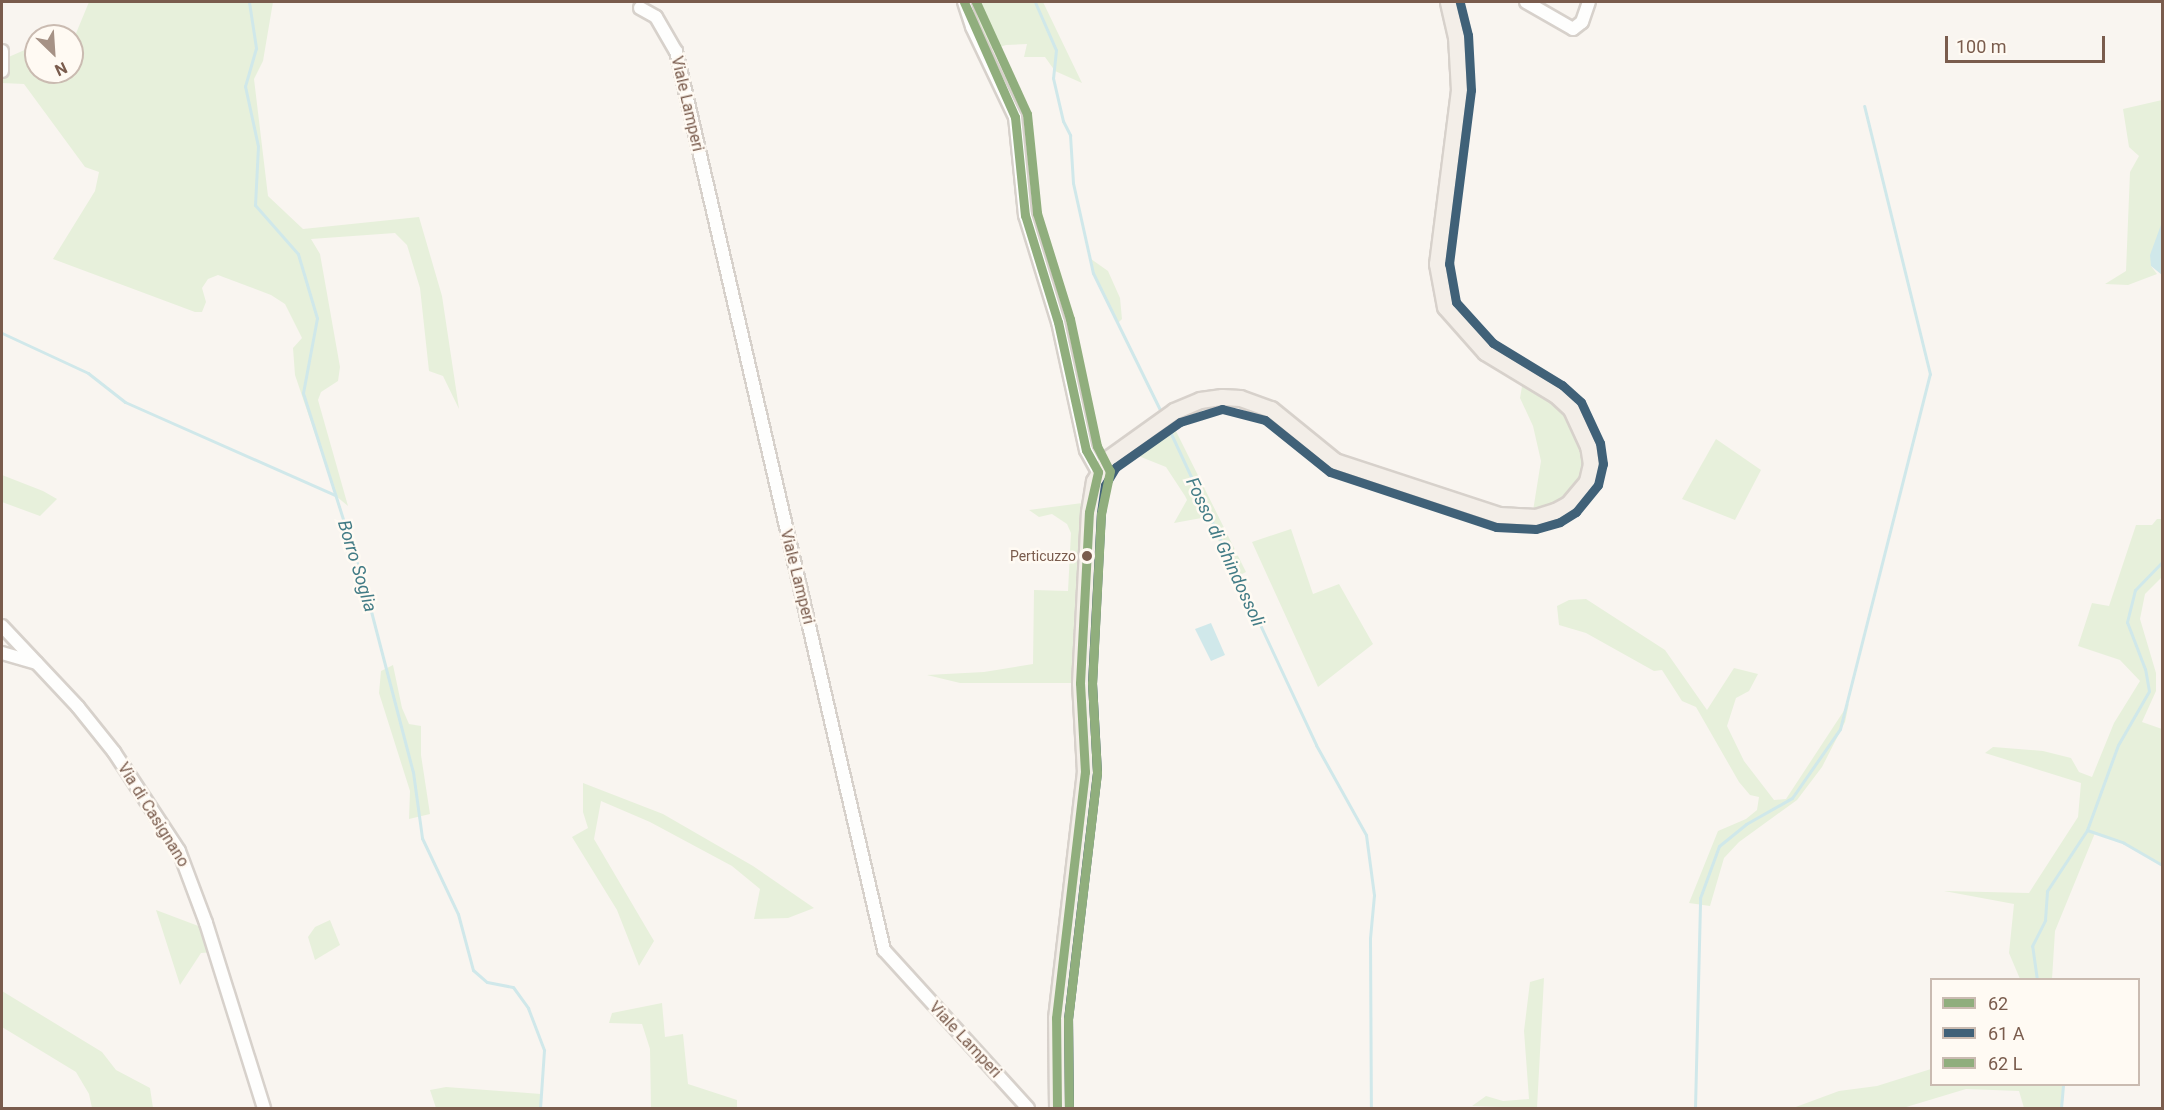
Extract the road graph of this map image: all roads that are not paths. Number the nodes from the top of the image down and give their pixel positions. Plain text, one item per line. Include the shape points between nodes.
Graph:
1 (964, 2) edge
2 (1448, 2) edge
3 (1526, 2) edge
4 (1589, 2) edge
5 (640, 8) dead end
6 (2, 51) edge
7 (2, 71) edge
8 (1098, 472) junction
9 (2, 626) edge
10 (2, 653) edge
11 (38, 663) junction
12 (264, 1108) edge
13 (1028, 1108) edge
14 (1057, 1108) edge

1 - 8 street via 1015,117 1025,215 1058,322 1086,450
2 - 8 main road via 1456,37 1459,90 1439,244 1439,286 1445,307 1467,337 1571,409 1581,426 1591,464 1580,491 1568,504 1536,517 1499,515 1335,461 1287,418 1256,402 1222,397 1200,400 1162,419 1121,447
3 - 4 street via 1573,29 1582,22
5 - 13 street, Viale Lamperi via 656,17 676,51 884,950
6 - 7 street
8 - 14 main road via 1089,512 1080,683 1085,772 1056,1018
9 - 11 street, Via di Casignano
10 - 11 street
11 - 12 street, Via di Casignano via 114,752 179,851 206,923

